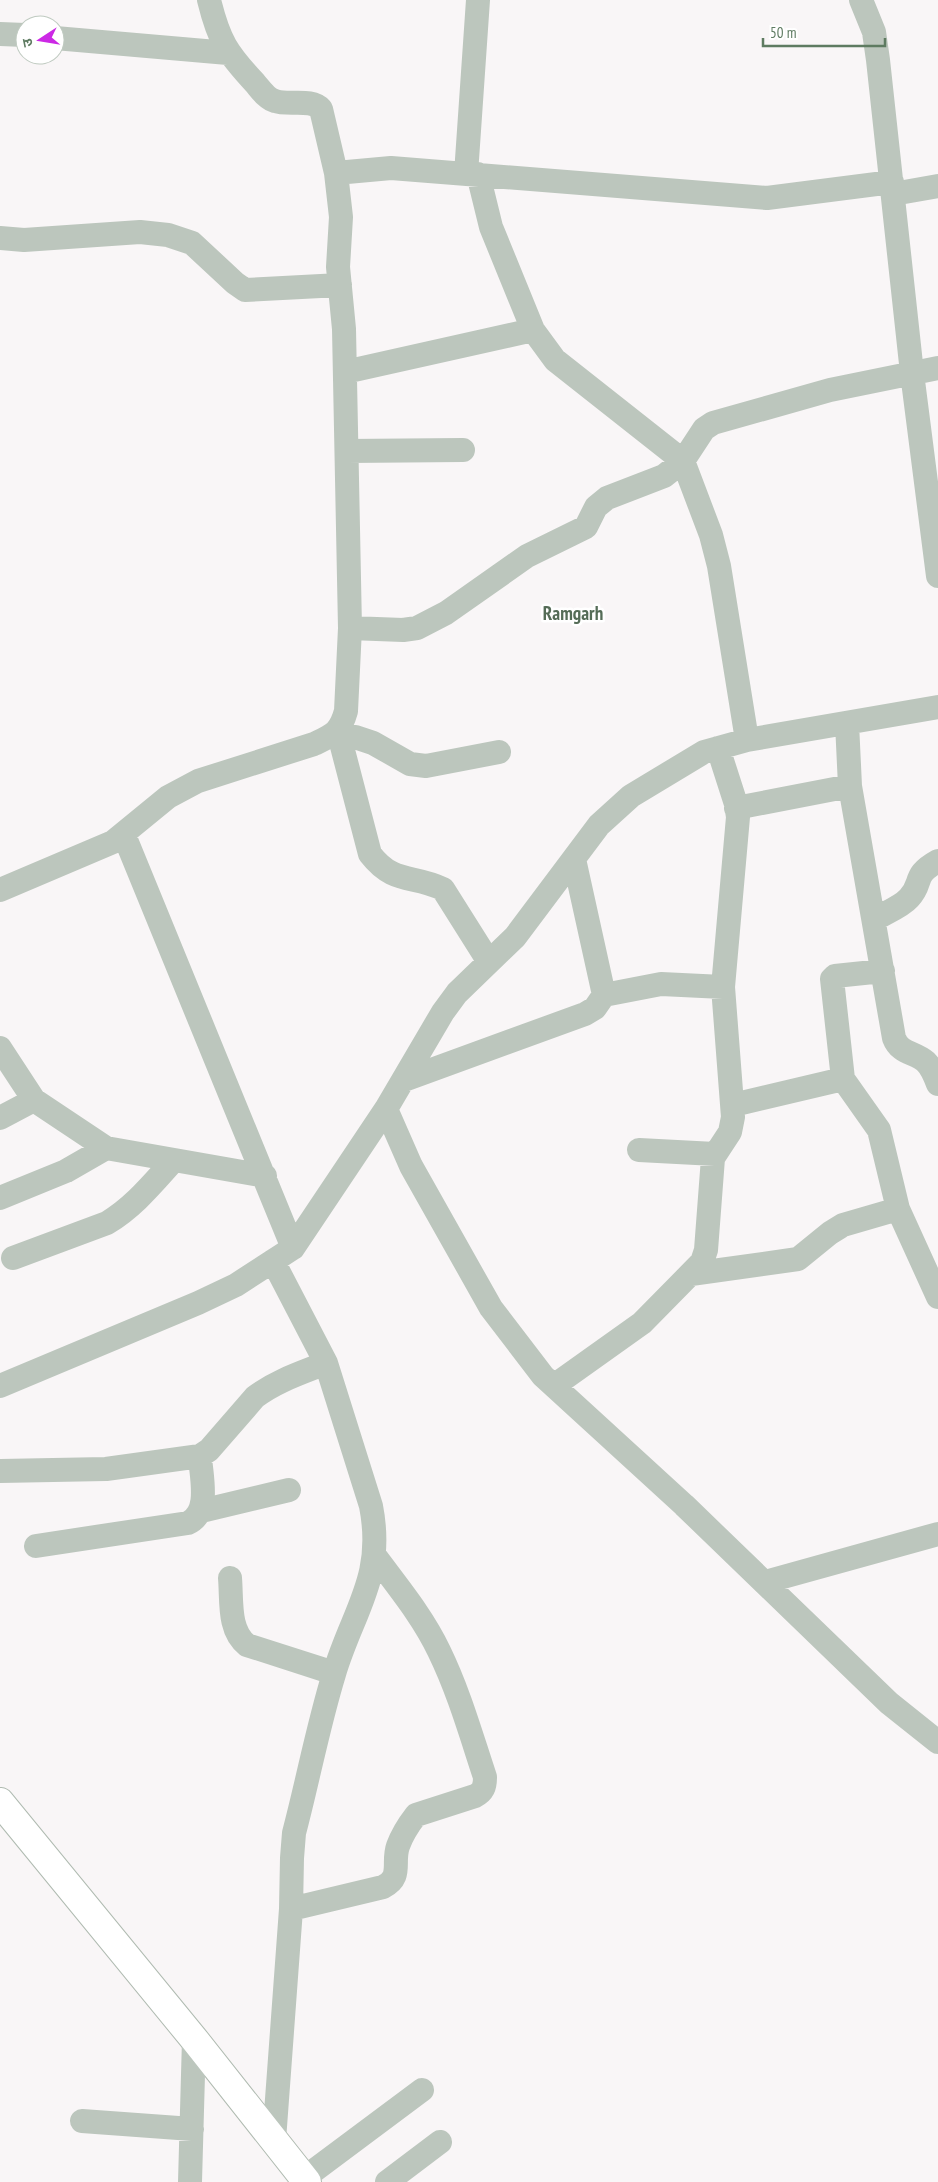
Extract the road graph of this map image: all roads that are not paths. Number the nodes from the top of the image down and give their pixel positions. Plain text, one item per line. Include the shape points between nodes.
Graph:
1 (209, 0) edge
2 (478, 0) edge
3 (861, 0) edge
4 (0, 34) edge
5 (15, 35) edge
6 (65, 39) edge
7 (228, 53) junction
8 (336, 173) junction
9 (472, 174) junction
10 (938, 186) edge
11 (892, 188) junction
12 (0, 238) edge
13 (340, 285) junction
14 (533, 330) junction
15 (938, 368) edge
16 (345, 372) junction
17 (912, 372) junction
18 (463, 450) dead end
19 (347, 451) junction
20 (683, 462) junction
21 (938, 568) edge
22 (350, 628) junction
23 (938, 707) edge
24 (847, 723) junction
25 (339, 733) junction
26 (748, 740) junction
27 (718, 748) junction
28 (499, 752) dead end
29 (850, 786) junction
30 (736, 808) junction
31 (124, 835) junction
32 (574, 859) junction
33 (938, 861) edge
34 (0, 890) edge
35 (874, 919) junction
36 (489, 962) junction
37 (883, 971) junction
38 (723, 987) junction
39 (604, 995) junction
40 (2, 1056) edge
41 (843, 1079) junction
42 (404, 1080) junction
43 (938, 1084) edge
44 (34, 1100) junction
45 (733, 1105) junction
46 (383, 1114) junction
47 (0, 1118) edge
48 (106, 1148) junction
49 (639, 1150) dead end
50 (715, 1154) junction
51 (174, 1160) junction
52 (265, 1176) junction
53 (0, 1198) edge
54 (898, 1209) junction
55 (294, 1246) junction
56 (13, 1258) dead end
57 (273, 1261) junction
58 (691, 1274) junction
59 (938, 1297) edge
60 (326, 1363) junction
61 (555, 1385) junction
62 (0, 1386) edge
63 (200, 1456) junction
64 (0, 1471) edge
65 (289, 1490) dead end
66 (201, 1511) junction
67 (938, 1534) edge
68 (36, 1546) dead end
69 (375, 1556) junction
70 (230, 1578) dead end
71 (765, 1582) junction
72 (334, 1673) junction
73 (938, 1742) edge
74 (0, 1802) edge
75 (291, 1909) junction
76 (194, 2038) junction
77 (422, 2090) dead end
78 (82, 2122) dead end
79 (192, 2129) junction
80 (274, 2140) junction
81 (440, 2142) dead end
82 (306, 2180) edge
83 (190, 2182) edge
84 (387, 2182) edge

1 - 7 street
2 - 9 street
3 - 11 street via 874,32
4 - 5 street
6 - 7 street
7 - 8 street via 270,99 314,105 321,109
8 - 9 street via 391,168
8 - 13 street via 341,217
9 - 11 street via 767,198
9 - 14 street
10 - 11 street
11 - 17 street
12 - 13 street via 24,240 140,232 168,235 192,243 245,290
13 - 16 street
14 - 16 street
14 - 20 street via 555,360
15 - 17 street
16 - 19 street
17 - 20 street via 830,390 713,423 704,429
17 - 21 street
18 - 19 street
19 - 22 street
20 - 22 street via 654,480 607,498 596,507 586,528 527,556 446,613 417,628
20 - 26 street via 713,543
22 - 25 street via 346,711
23 - 24 street
24 - 26 street
24 - 29 street
25 - 28 street via 373,743 410,764 426,766
25 - 31 street via 182,788
25 - 36 street via 370,854 392,874 443,888
26 - 27 street
27 - 30 street
27 - 32 street via 704,752 631,796 606,818
29 - 30 street
29 - 35 street
30 - 38 street via 738,827
31 - 34 street
31 - 52 street
32 - 36 street via 515,937
32 - 39 street
33 - 35 street via 920,874 907,901
35 - 37 street
36 - 42 street via 457,993 443,1012
37 - 41 street via 832,979
37 - 43 street via 897,1045 925,1061
38 - 39 street via 661,984
38 - 45 street
39 - 42 street via 596,1008 585,1014
40 - 44 street
41 - 45 street
41 - 54 street via 879,1130
42 - 46 street
44 - 47 street
44 - 48 street
45 - 50 street via 730,1132
46 - 55 street
46 - 61 street via 491,1308 543,1376
48 - 51 street
48 - 53 street via 66,1171
49 - 50 street
50 - 58 street via 706,1250 702,1262
51 - 52 street
51 - 56 street via 134,1204 107,1223
52 - 55 street
54 - 58 street via 843,1224 798,1259
54 - 59 street
55 - 57 street
57 - 60 street
57 - 62 street via 236,1285 198,1303
58 - 61 street via 642,1323
60 - 63 street via 272,1384 254,1397 209,1450
60 - 69 street via 371,1506 376,1529
61 - 71 street
63 - 64 street via 106,1469
63 - 66 street
65 - 66 street
66 - 68 street via 188,1523
67 - 71 street
69 - 72 street via 372,1576
69 - 75 street via 439,1650 454,1684 485,1786 476,1796 416,1815 398,1846 391,1883
70 - 72 street via 233,1625 238,1639 247,1645
71 - 73 street via 889,1702
72 - 75 street via 294,1833
74 - 76 main road
75 - 80 street
76 - 79 street
76 - 80 main road
77 - 82 street
78 - 79 street
79 - 83 street
80 - 82 main road
81 - 84 street

